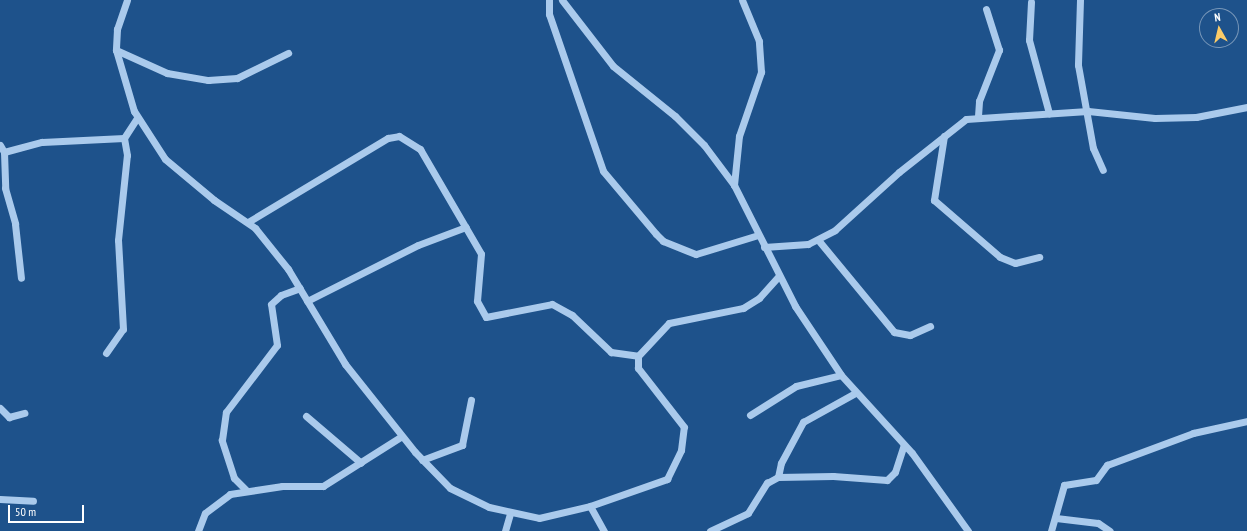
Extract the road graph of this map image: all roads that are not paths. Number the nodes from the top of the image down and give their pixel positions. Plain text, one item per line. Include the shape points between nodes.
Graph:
1 (127, 0) edge
2 (549, 0) edge
3 (562, 0) edge
4 (742, 0) edge
5 (1080, 0) edge
6 (1031, 2) dead end
7 (986, 8) dead end
8 (116, 50) junction
9 (288, 53) dead end
10 (1247, 107) edge
11 (1088, 111) junction
12 (1049, 113) junction
13 (978, 116) junction
14 (137, 118) junction
15 (944, 136) junction
16 (124, 138) junction
17 (0, 145) edge
18 (4, 152) junction
19 (1103, 170) dead end
20 (734, 185) junction
21 (248, 222) junction
22 (466, 227) junction
23 (758, 235) junction
24 (819, 241) junction
25 (764, 247) junction
26 (1039, 257) dead end
27 (779, 276) junction
28 (21, 278) dead end
29 (300, 288) junction
30 (307, 301) junction
31 (930, 326) dead end
32 (106, 353) dead end
33 (638, 356) junction
34 (841, 375) junction
35 (855, 393) junction
36 (471, 400) dead end
37 (0, 408) edge
38 (24, 413) dead end
39 (750, 415) dead end
40 (306, 416) dead end
41 (1247, 421) edge
42 (402, 436) junction
43 (904, 445) junction
44 (422, 460) junction
45 (361, 463) junction
46 (778, 477) junction
47 (246, 490) junction
48 (0, 499) edge
49 (33, 501) dead end
50 (590, 506) junction
51 (510, 513) junction
52 (1056, 518) junction
53 (198, 531) edge
54 (505, 531) edge
55 (604, 531) edge
56 (710, 531) edge
57 (968, 531) edge
58 (1051, 531) edge
59 (1110, 531) edge

1 - 8 street via 117,29
2 - 23 street via 549,14 599,163 656,234 663,241 696,254
3 - 20 street via 613,66 694,133
4 - 20 street via 760,41 761,72 739,136
5 - 11 street via 1078,64
6 - 12 street via 1029,40
7 - 13 street via 999,50 979,102
8 - 9 street via 167,73 208,80 237,78
8 - 14 street
10 - 11 street via 1196,117 1155,118
11 - 12 street
11 - 19 street via 1093,148
12 - 13 street
13 - 15 street via 966,119
14 - 16 street
14 - 21 street via 174,169
15 - 24 street
15 - 26 street via 934,200 1000,257 1015,262
16 - 18 street via 42,142
16 - 32 street via 128,155 118,240 123,329
17 - 18 street
18 - 28 street via 5,188 15,224
20 - 23 street
21 - 22 street via 394,135 412,142 420,149
21 - 29 street via 283,262
22 - 30 street via 418,245
22 - 33 street via 480,254 477,301 486,317 552,304 572,315 611,352
23 - 25 street
24 - 25 street
24 - 31 street via 894,332 910,335
25 - 27 street
27 - 33 street via 752,304 743,308 669,323
27 - 34 street
29 - 30 street
29 - 47 street via 281,295 271,304 277,345 226,412 222,440 234,478
30 - 42 street via 345,364
33 - 50 street via 638,368 680,418 685,438 667,479
34 - 35 street
34 - 39 street via 796,386
35 - 43 street
35 - 46 street via 804,422 780,462
36 - 44 street via 462,445
37 - 38 street via 9,417
40 - 45 street
41 - 52 street via 1193,433 1107,465 1096,480 1064,486
42 - 44 street
42 - 45 street
43 - 46 street via 895,472 887,480 833,476
43 - 57 street
44 - 51 street via 450,488 488,507
45 - 47 street via 317,488
46 - 56 street via 767,483 748,513
47 - 53 street via 230,494 205,513
48 - 49 street
50 - 51 street via 539,518
50 - 55 street
51 - 54 street
52 - 58 street
52 - 59 street via 1098,523

